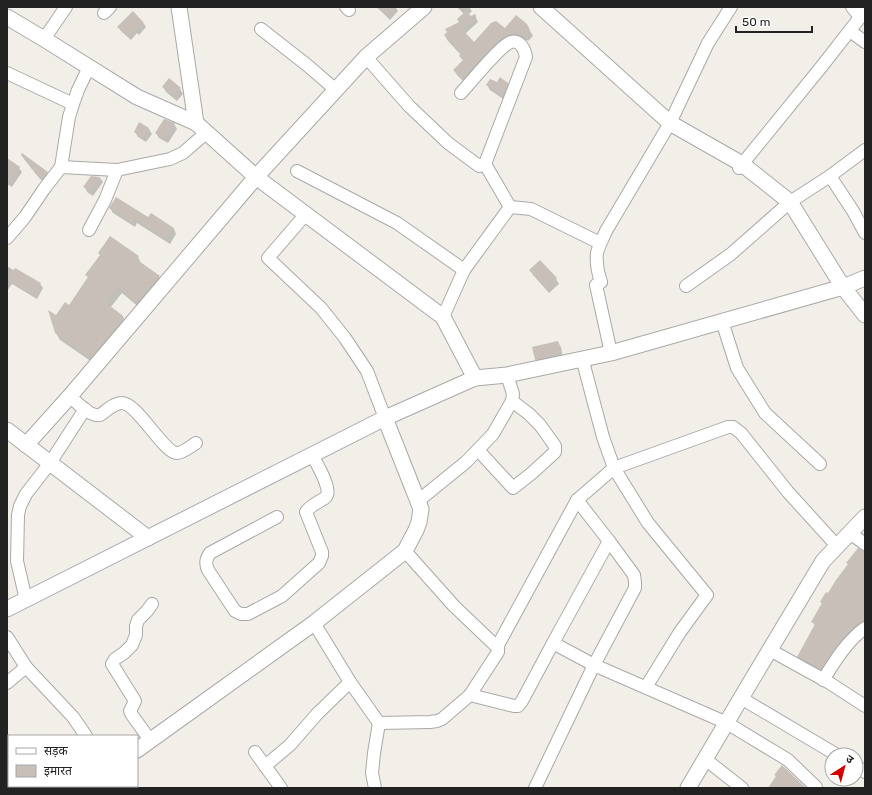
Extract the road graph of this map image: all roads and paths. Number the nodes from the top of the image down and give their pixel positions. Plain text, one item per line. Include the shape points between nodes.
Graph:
1 (11, 7) edge
2 (66, 7) edge
3 (179, 7) edge
4 (424, 7) edge
5 (541, 7) edge
6 (731, 7) edge
7 (852, 7) edge
8 (7, 13) edge
9 (862, 14) edge
10 (7, 17) edge
11 (261, 29) dead end
12 (850, 31) junction
13 (44, 39) junction
14 (865, 42) edge
15 (366, 57) junction
16 (89, 67) junction
17 (7, 73) edge
18 (336, 90) junction
19 (462, 93) dead end
20 (73, 104) junction
21 (670, 123) junction
22 (202, 128) junction
23 (865, 150) edge
24 (485, 164) junction
25 (741, 166) junction
26 (61, 167) junction
27 (117, 170) junction
28 (297, 171) dead end
29 (830, 176) junction
30 (256, 177) junction
31 (790, 202) junction
32 (510, 207) junction
33 (306, 214) junction
34 (89, 230) dead end
35 (865, 233) edge
36 (7, 238) edge
37 (600, 243) junction
38 (464, 270) junction
39 (865, 278) edge
40 (686, 286) dead end
41 (843, 287) junction
42 (865, 315) edge
43 (443, 318) junction
44 (722, 321) junction
45 (611, 353) junction
46 (582, 358) junction
47 (507, 374) junction
48 (475, 378) junction
49 (70, 396) junction
50 (512, 401) junction
51 (85, 410) junction
52 (385, 418) junction
53 (7, 430) edge
54 (196, 442) dead end
55 (26, 445) junction
56 (478, 450) junction
57 (312, 455) junction
58 (50, 463) junction
59 (820, 464) dead end
60 (614, 468) junction
61 (577, 500) junction
62 (418, 501) junction
63 (277, 517) dead end
64 (865, 517) edge
65 (850, 532) junction
66 (148, 538) junction
67 (609, 541) junction
68 (865, 544) edge
69 (837, 546) junction
70 (405, 551) junction
71 (26, 600) junction
72 (152, 604) dead end
73 (7, 610) edge
74 (314, 623) junction
75 (865, 628) edge
76 (7, 637) edge
77 (553, 643) junction
78 (497, 647) junction
79 (770, 650) junction
80 (594, 665) junction
81 (26, 667) junction
82 (823, 680) junction
83 (350, 682) junction
84 (7, 683) edge
85 (646, 687) junction
86 (470, 695) junction
87 (740, 698) junction
88 (865, 706) edge
89 (379, 722) junction
90 (727, 723) junction
91 (85, 735) edge
92 (150, 740) junction
93 (824, 747) edge
94 (138, 749) edge
95 (255, 752) dead end
96 (705, 759) junction
97 (265, 766) junction
98 (816, 787) edge
99 (281, 788) edge
100 (375, 788) edge
101 (535, 788) edge
102 (688, 788) edge
103 (742, 788) edge

1 - 8 street
2 - 13 street
3 - 22 street
4 - 15 street
5 - 21 street
6 - 21 street via 708,43
7 - 9 street
9 - 12 street
10 - 13 street
11 - 18 street
12 - 14 street
12 - 25 street
13 - 16 street
15 - 18 street
15 - 24 street via 408,106 448,143 479,166
16 - 20 street
16 - 22 street via 137,97
17 - 20 street
18 - 30 street
19 - 24 street via 506,44 518,42 525,49 526,57
20 - 26 street
21 - 25 street
21 - 37 street
22 - 27 street via 183,153 170,159
22 - 30 street
23 - 29 street
24 - 32 street
25 - 31 street
26 - 27 street
26 - 36 street
27 - 34 street
28 - 38 street via 397,223
29 - 31 street
29 - 35 street
30 - 33 street
30 - 49 street
31 - 40 street via 731,254
31 - 41 street
32 - 37 street via 531,209
32 - 38 street
33 - 43 street
33 - 52 street via 268,258 321,308 345,338 367,371
37 - 45 street via 597,254 601,282 596,285
38 - 43 street
39 - 41 street
41 - 42 street
41 - 44 street
43 - 48 street
44 - 45 street
44 - 59 street via 737,368 766,413
45 - 46 street
46 - 47 street
46 - 60 street
47 - 48 street
47 - 50 street via 513,394
48 - 52 street
49 - 51 street
49 - 55 street
50 - 56 street via 493,434
50 - 56 street via 540,425 555,446 555,452 513,488
51 - 54 street via 97,416 117,404 125,404 134,410 174,452 177,453
51 - 58 street
52 - 57 street
52 - 62 street
53 - 55 street
55 - 58 street
56 - 62 street
57 - 63 street via 328,488 327,496 306,512 322,552 321,559 282,596 248,614 238,613 208,570 206,558 210,553
57 - 66 street
58 - 66 street
58 - 71 street via 26,494 18,515 17,561
60 - 61 street
60 - 69 street via 733,427 741,433 788,492
60 - 85 street via 648,523 707,595 680,632
61 - 67 street
61 - 78 street
62 - 70 street via 421,509 419,522
64 - 65 street
65 - 68 street
65 - 69 street
66 - 71 street
67 - 77 street
67 - 80 street via 634,575 635,588
69 - 79 street via 823,561
70 - 74 street
70 - 78 street via 454,606
71 - 73 street
72 - 92 street via 138,620 132,645 112,664 135,700 130,711 132,715
74 - 83 street
74 - 92 street
75 - 82 street via 843,651
76 - 81 street
77 - 80 street
77 - 86 street via 518,706
78 - 86 street via 498,652
79 - 82 street
79 - 87 street
80 - 85 street
80 - 101 street
81 - 84 street
81 - 91 street
82 - 88 street
83 - 89 street
83 - 97 street via 290,745
85 - 90 street
86 - 89 street via 437,721
87 - 90 street
87 - 93 street
89 - 100 street via 372,773
90 - 96 street
90 - 98 street via 788,760
92 - 94 street
95 - 97 street
96 - 102 street
96 - 103 street
97 - 99 street

